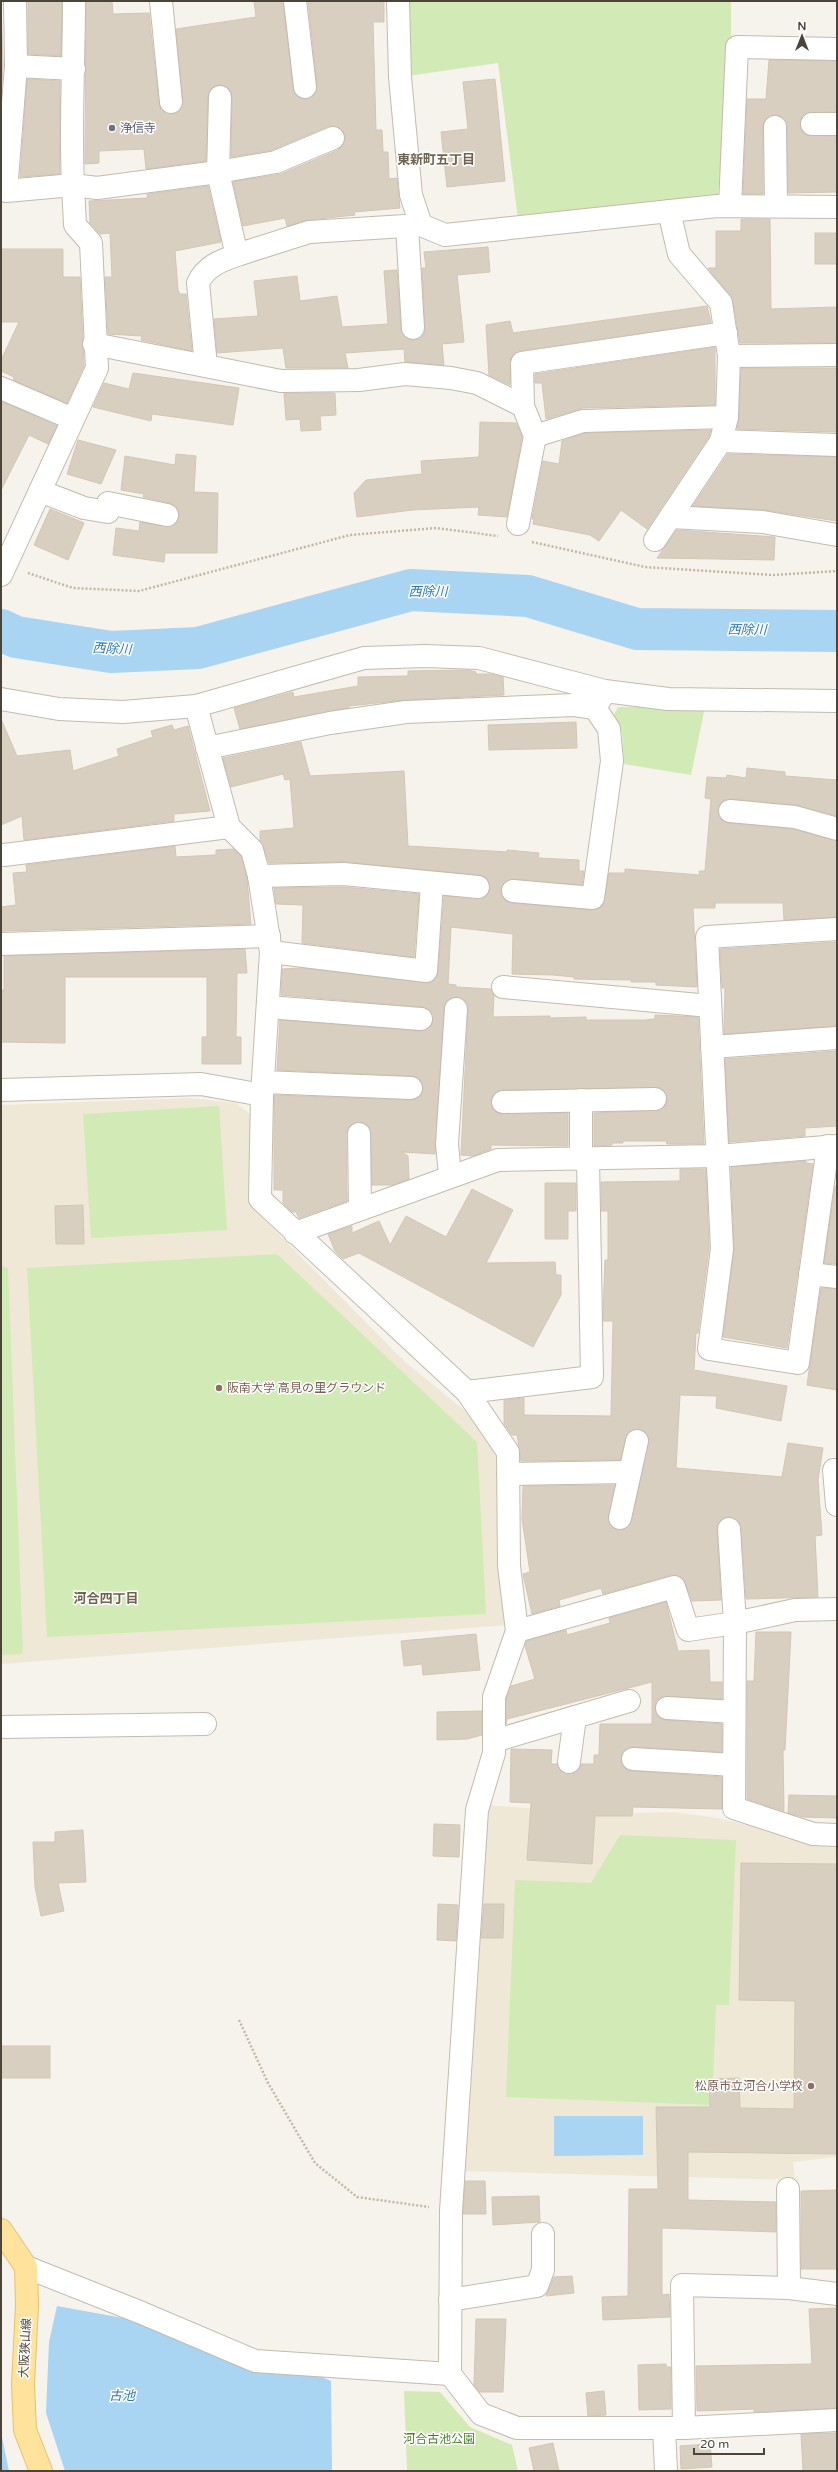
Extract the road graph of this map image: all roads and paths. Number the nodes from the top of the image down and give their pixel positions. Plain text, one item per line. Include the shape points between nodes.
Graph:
1 (15, 1) edge
2 (74, 1) edge
3 (161, 1) edge
4 (296, 1) edge
5 (398, 1) edge
6 (837, 49) edge
7 (16, 66) junction
8 (74, 69) junction
9 (305, 87) dead end
10 (220, 97) dead end
11 (171, 102) dead end
12 (812, 124) dead end
13 (837, 124) edge
14 (775, 127) dead end
15 (333, 138) dead end
16 (4, 163) edge
17 (218, 172) junction
18 (73, 184) junction
19 (730, 206) junction
20 (776, 206) junction
21 (837, 207) edge
22 (669, 211) junction
23 (414, 225) junction
24 (240, 254) junction
25 (413, 328) dead end
26 (726, 333) junction
27 (94, 344) junction
28 (837, 355) edge
29 (729, 356) junction
30 (206, 366) junction
31 (1, 388) edge
32 (523, 406) junction
33 (727, 417) junction
34 (73, 419) junction
35 (535, 436) junction
36 (721, 441) junction
37 (837, 445) edge
38 (40, 491) junction
39 (167, 515) dead end
40 (671, 517) junction
41 (517, 534) junction
42 (837, 535) edge
43 (655, 540) dead end
44 (3, 570) edge
45 (837, 571) edge
46 (1, 699) edge
47 (600, 700) junction
48 (837, 701) edge
49 (196, 706) junction
50 (207, 748) junction
51 (730, 812) dead end
52 (229, 828) junction
53 (837, 829) edge
54 (4, 855) dead end
55 (259, 876) junction
56 (432, 884) junction
57 (478, 887) dead end
58 (513, 891) dead end
59 (837, 929) edge
60 (1, 944) edge
61 (270, 944) junction
62 (503, 987) dead end
63 (710, 1006) junction
64 (268, 1007) junction
65 (456, 1009) dead end
66 (421, 1019) dead end
67 (837, 1038) edge
68 (712, 1047) junction
69 (411, 1088) dead end
70 (263, 1089) junction
71 (1, 1090) edge
72 (655, 1099) dead end
73 (581, 1100) junction
74 (503, 1102) dead end
75 (359, 1134) dead end
76 (833, 1146) edge
77 (718, 1156) junction
78 (584, 1160) junction
79 (450, 1175) junction
80 (360, 1208) junction
81 (295, 1233) junction
82 (810, 1274) junction
83 (837, 1277) edge
84 (467, 1392) junction
85 (637, 1441) dead end
86 (834, 1470) dead end
87 (630, 1472) junction
88 (508, 1474) junction
89 (837, 1505) edge
90 (620, 1518) dead end
91 (729, 1529) dead end
92 (837, 1609) edge
93 (735, 1623) junction
94 (517, 1631) junction
95 (630, 1701) dead end
96 (667, 1708) dead end
97 (734, 1712) junction
98 (575, 1717) junction
99 (205, 1724) dead end
100 (1, 1727) edge
101 (494, 1741) junction
102 (633, 1759) dead end
103 (570, 1762) dead end
104 (734, 1765) junction
105 (837, 1835) edge
106 (239, 2020) dead end
107 (788, 2189) dead end
108 (451, 2210) junction
109 (1, 2230) edge
110 (543, 2234) dead end
111 (26, 2267) junction
112 (789, 2288) junction
113 (837, 2294) edge
114 (450, 2300) junction
115 (450, 2374) junction
116 (837, 2420) edge
117 (674, 2428) junction
118 (41, 2471) edge
119 (666, 2471) edge

1 - 7 street
2 - 8 street
3 - 11 street
4 - 9 street
5 - 23 street via 400,77
6 - 19 street via 737,47
7 - 8 street
7 - 16 street
8 - 18 street via 70,129
10 - 17 street
12 - 13 street
14 - 20 street
15 - 17 street via 276,162
16 - 18 street via 6,191
17 - 18 street via 97,188
17 - 24 street via 234,243
18 - 27 street via 75,225 91,243
19 - 20 street
19 - 22 street
20 - 21 street
22 - 23 street via 445,235
22 - 26 street via 680,254 721,303
23 - 24 street via 309,232
23 - 25 street
24 - 30 street via 218,262 203,273 198,283
26 - 29 street
26 - 32 street via 522,363
27 - 30 street
27 - 34 street via 97,368
28 - 29 street
29 - 33 street
30 - 32 street via 282,381 358,380 405,374 451,378 477,383
31 - 34 street
32 - 35 street
33 - 35 street via 583,421
33 - 36 street
34 - 38 street
35 - 41 street
36 - 37 street
36 - 40 street
38 - 39 street via 84,508 108,512 108,504
38 - 44 street
40 - 42 street via 763,522
40 - 43 street
41 - 44 path via 436,528 350,535 139,591 73,588
41 - 45 path via 645,567 773,575
46 - 49 street via 59,709 123,712
47 - 48 street
47 - 49 street via 479,658 425,656 364,658
47 - 50 street via 574,705 406,712 330,723
47 - 58 street via 609,729 612,761 593,898
49 - 50 street
50 - 52 street
51 - 53 street via 795,817
52 - 54 street
52 - 55 street via 252,850
55 - 56 street via 344,874
55 - 61 street
56 - 57 street
56 - 61 street via 426,971
59 - 63 street via 707,937
60 - 61 street
61 - 64 street
62 - 63 street
63 - 68 street
64 - 66 street
64 - 70 street
65 - 79 street via 447,1144
67 - 68 street
68 - 77 street
69 - 70 street
70 - 71 street via 201,1084
70 - 81 street via 260,1200
72 - 73 street
73 - 74 street
73 - 78 street
75 - 80 street
76 - 77 street
76 - 82 street
77 - 78 street
77 - 82 street via 722,1249 710,1349 798,1363
78 - 79 street via 498,1160
78 - 84 street via 592,1377
79 - 80 street
80 - 81 street
81 - 84 street
82 - 83 street
84 - 88 street via 508,1452
85 - 87 street
86 - 89 street
87 - 88 street
87 - 90 street
88 - 94 street via 509,1566
91 - 93 street
92 - 93 street via 795,1610
93 - 94 street via 688,1630 674,1587
93 - 97 street
94 - 101 street via 494,1697
95 - 98 street
96 - 97 street
97 - 104 street
98 - 101 street
98 - 103 street
99 - 100 street
101 - 108 street via 494,1753 477,1810
102 - 104 street
104 - 105 street via 734,1808 813,1834
106 - 108 path via 268,2083 315,2163 357,2197
107 - 112 street
108 - 114 street
109 - 111 main road
110 - 114 street via 543,2270 537,2286
111 - 115 street via 255,2361
111 - 118 main road, 大阪狭山線 via 23,2384 25,2430
112 - 113 street
112 - 117 street via 682,2285
114 - 115 street
115 - 117 street via 481,2414 517,2428
116 - 117 street
117 - 119 street

